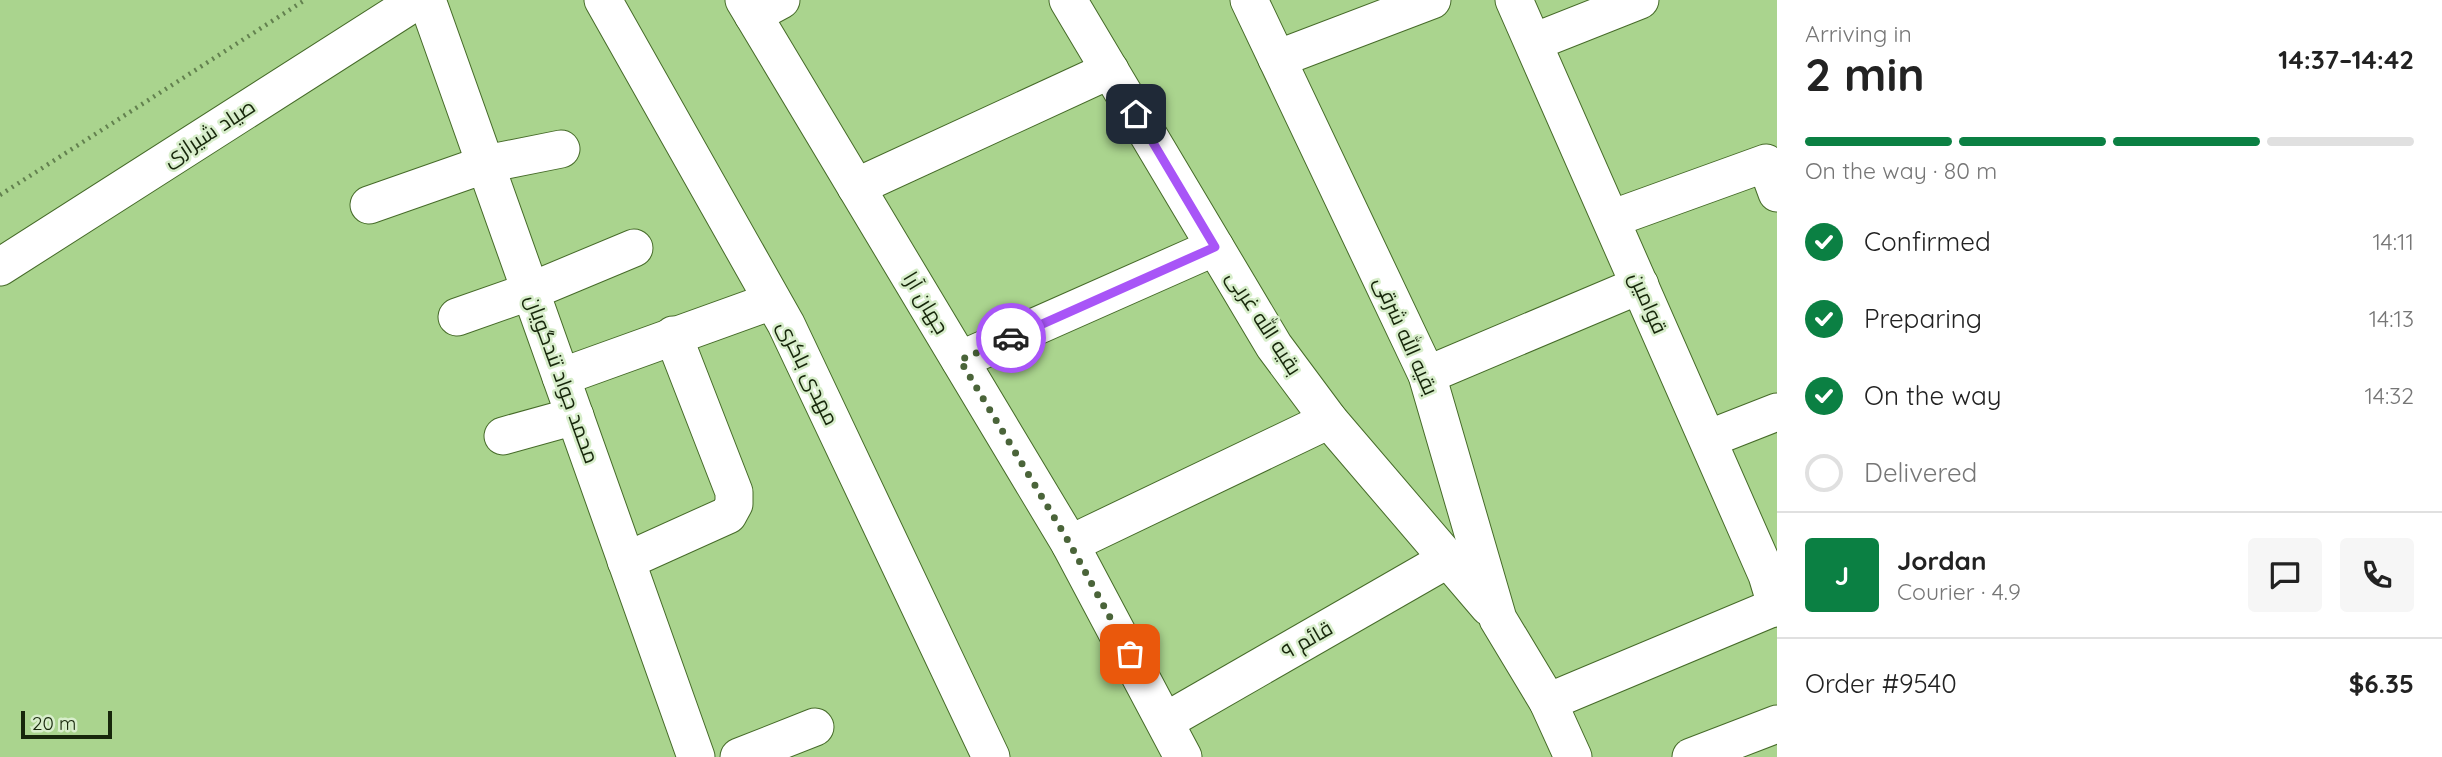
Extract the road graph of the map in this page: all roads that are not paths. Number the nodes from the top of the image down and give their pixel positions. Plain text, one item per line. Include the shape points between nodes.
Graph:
1 (418, 0) edge
2 (428, 0) edge
3 (603, 0) edge
4 (1068, 0) edge
5 (1249, 0) edge
6 (1432, 0) edge
7 (1514, 0) edge
8 (1640, 0) edge
9 (759, 5) edge
10 (1534, 41) junction
11 (1277, 59) junction
12 (1110, 70) junction
13 (561, 149) dead end
14 (486, 164) junction
15 (856, 187) junction
16 (1777, 193) edge
17 (369, 205) dead end
18 (1611, 219) junction
19 (1215, 247) junction
20 (634, 248) dead end
21 (0, 267) edge
22 (1640, 285) junction
23 (531, 291) junction
24 (772, 301) junction
25 (457, 317) dead end
26 (673, 335) junction
27 (960, 360) junction
28 (1427, 375) junction
29 (561, 377) junction
30 (1777, 412) edge
31 (575, 416) junction
32 (1329, 420) junction
33 (503, 436) dead end
34 (1708, 439) junction
35 (1070, 544) junction
36 (1448, 559) junction
37 (626, 561) junction
38 (1777, 607) edge
39 (1498, 619) junction
40 (1548, 702) junction
41 (1166, 721) junction
42 (1777, 724) edge
43 (815, 727) dead end
44 (696, 757) edge
45 (739, 757) edge
46 (991, 757) edge
47 (1183, 757) edge
48 (1573, 757) edge
49 (1691, 757) edge

1 - 21 street, صیاد شیرازی
2 - 14 street, محمد جواد تندگویان
3 - 24 street, مهدی باکری
4 - 12 street, بقیه الله غربی
5 - 11 street, بقیه الله شرقی
6 - 11 street
7 - 10 street, قوامین
8 - 10 street
9 - 15 street, جهان آرا
10 - 18 street, قوامین
11 - 28 street, بقیه الله شرقی
12 - 15 street
12 - 19 street, بقیه الله غربی
13 - 14 street
14 - 17 street
14 - 23 street, محمد جواد تندگویان
15 - 27 street, جهان آرا
16 - 18 street via 1766,163
18 - 22 street, قوامین
19 - 27 street
19 - 32 street, بقیه الله غربی via 1274,346
20 - 23 street
22 - 28 street
22 - 34 street, قوامین
23 - 25 street
23 - 29 street, محمد جواد تندگویان
24 - 26 street
24 - 46 street, مهدی باکری
26 - 29 street
26 - 37 street via 734,492 734,505 728,515
27 - 35 street, جهان آرا
28 - 39 street, بقیه الله شرقی
29 - 31 street, محمد جواد تندگویان
30 - 34 street
31 - 33 street
31 - 37 street, محمد جواد تندگویان
32 - 35 street
32 - 36 street, بقیه الله غربی
34 - 38 street, قوامین
35 - 41 street, جهان آرا
36 - 39 street, بقیه الله غربی
36 - 41 street, قائم ۹
37 - 44 street, محمد جواد تندگویان
38 - 40 street
39 - 40 street, بقیه الله شرقی
40 - 48 street, بقیه الله شرقی
41 - 47 street, جهان آرا
42 - 49 street
43 - 45 street

